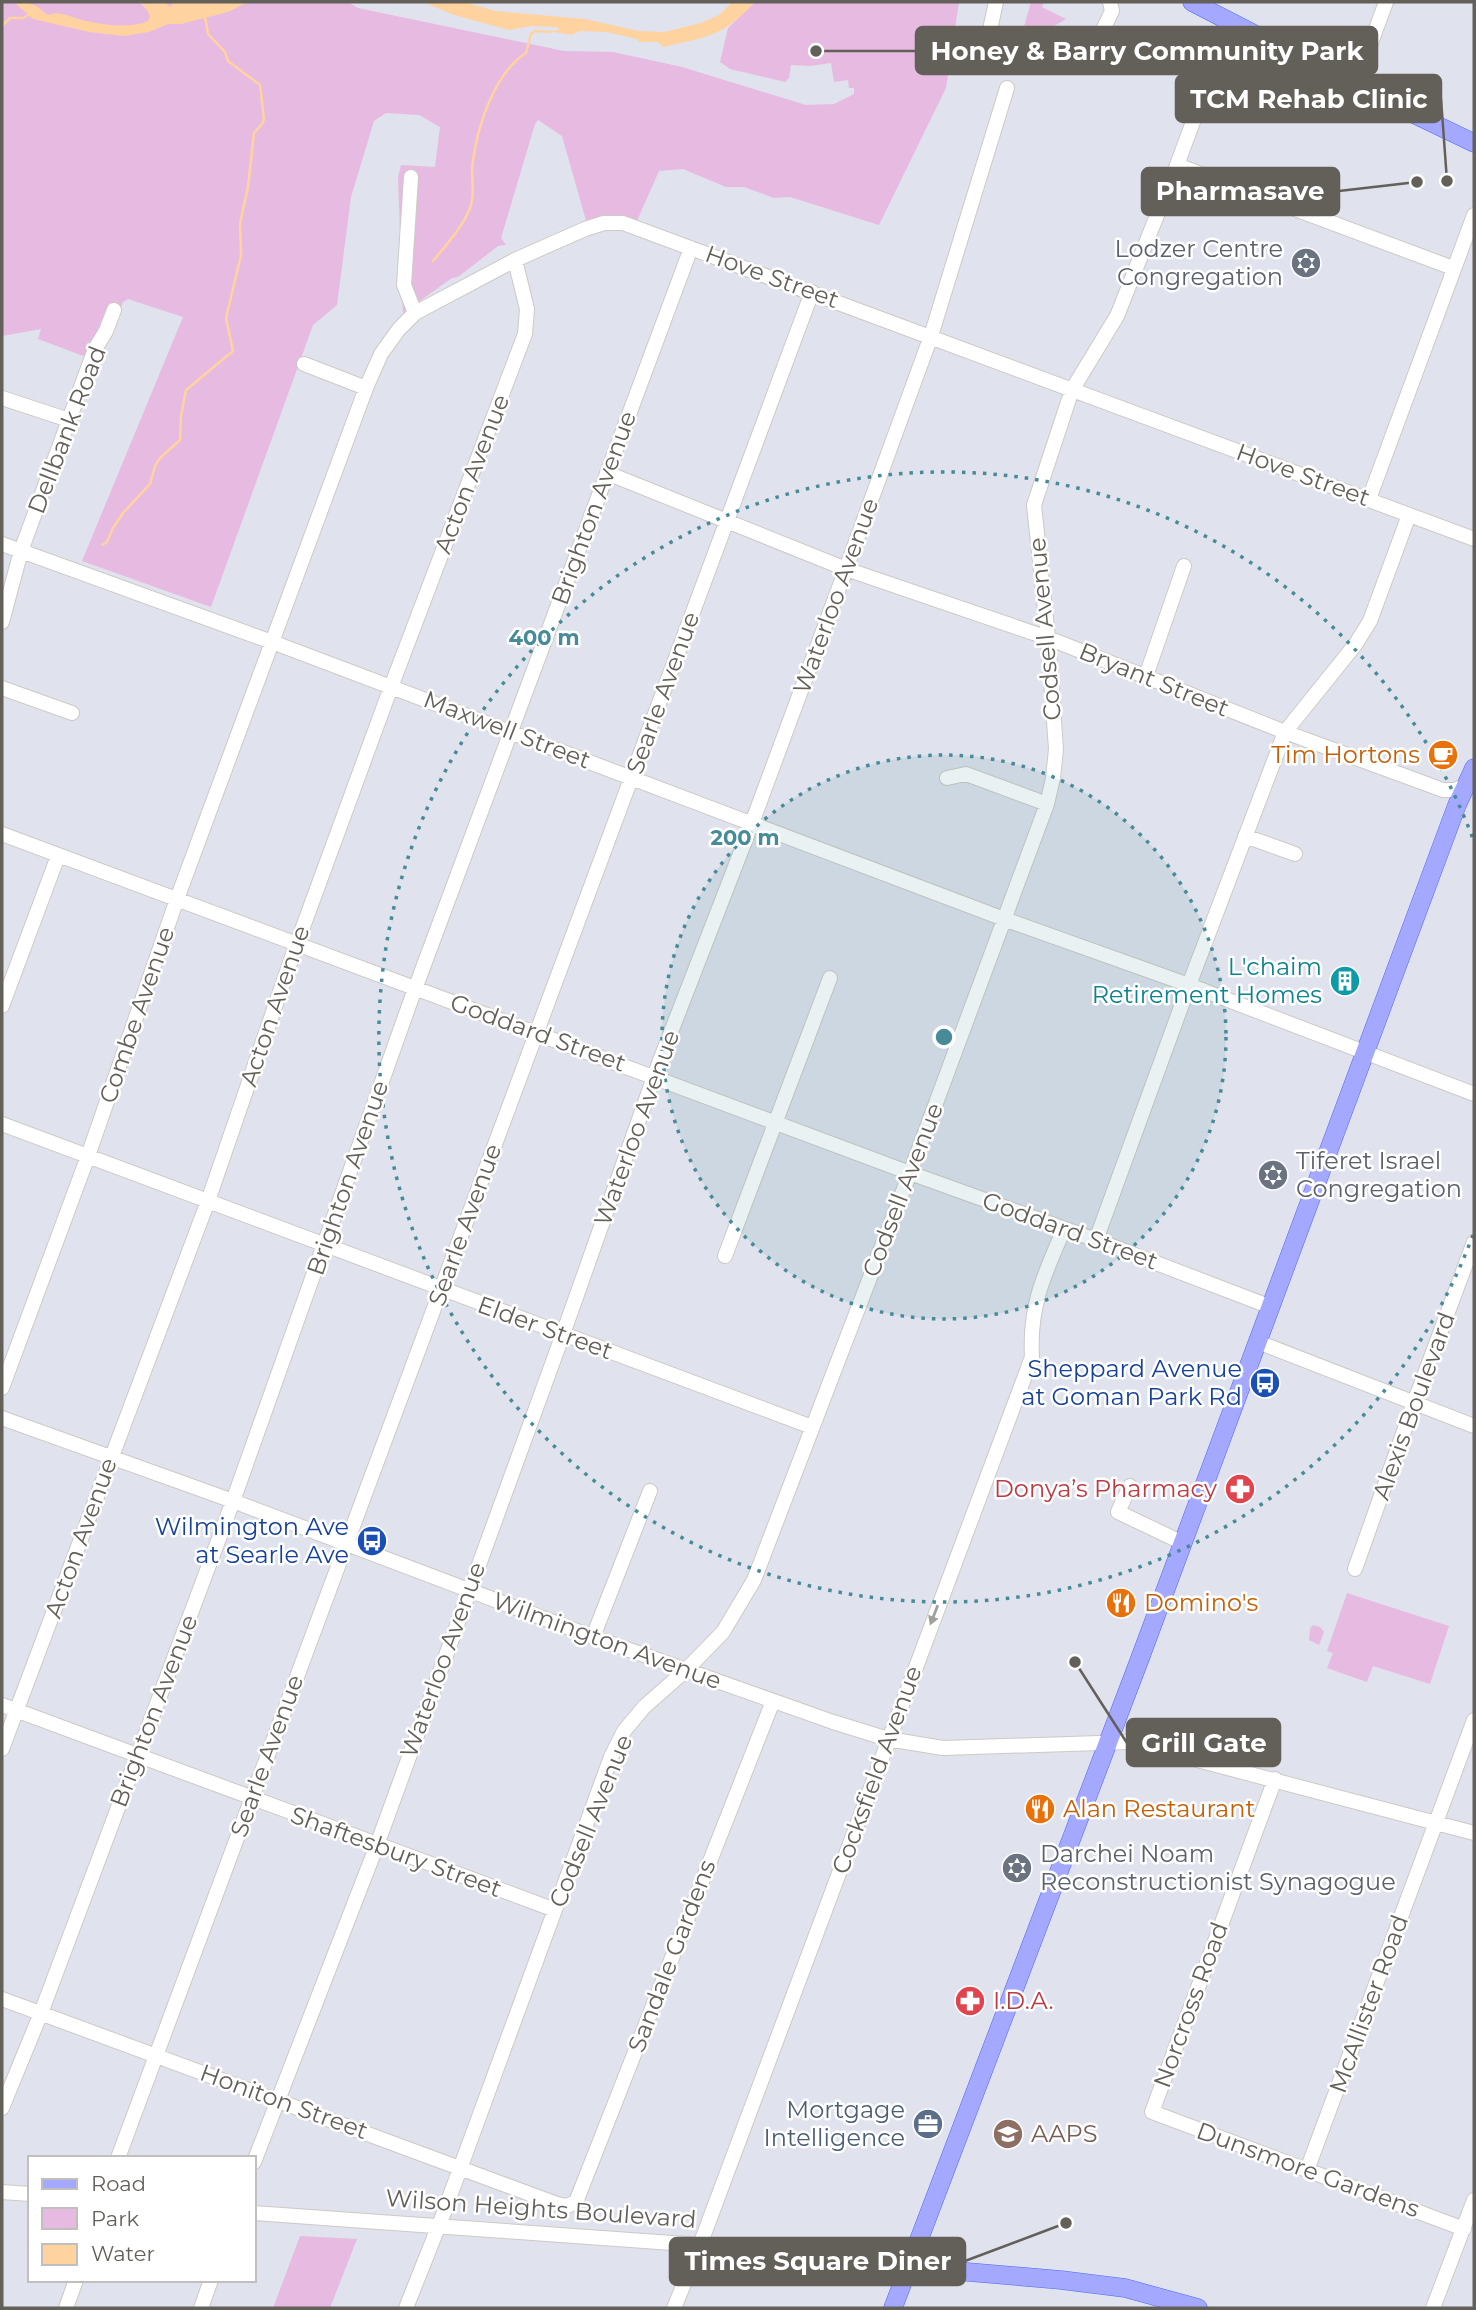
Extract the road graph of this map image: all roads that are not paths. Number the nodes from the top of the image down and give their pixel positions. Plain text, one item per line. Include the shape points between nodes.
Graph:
1 (996, 2) edge
2 (1110, 2) edge
3 (1192, 2) edge
4 (1386, 2) edge
5 (1230, 22) junction
6 (1355, 86) junction
7 (1007, 88) dead end
8 (1474, 143) edge
9 (1177, 165) junction
10 (411, 177) dead end
11 (1474, 215) edge
12 (691, 248) junction
13 (515, 260) junction
14 (1453, 268) junction
15 (812, 292) junction
16 (114, 310) dead end
17 (415, 313) junction
18 (931, 336) junction
19 (304, 364) dead end
20 (366, 388) junction
21 (1072, 390) junction
22 (2, 398) edge
23 (69, 420) junction
24 (607, 473) junction
25 (1369, 499) junction
26 (1409, 515) junction
27 (727, 521) junction
28 (1474, 539) edge
29 (2, 544) edge
30 (21, 551) junction
31 (1184, 566) dead end
32 (846, 569) junction
33 (2, 622) edge
34 (1048, 638) junction
35 (272, 642) junction
36 (1146, 677) junction
37 (391, 687) junction
38 (2, 688) edge
39 (72, 713) dead end
40 (510, 732) junction
41 (1285, 732) junction
42 (631, 777) junction
43 (947, 778) dead end
44 (1472, 778) edge
45 (1046, 804) junction
46 (752, 823) junction
47 (2, 834) edge
48 (1245, 836) junction
49 (1294, 854) dead end
50 (58, 856) junction
51 (177, 899) junction
52 (1004, 919) junction
53 (297, 943) junction
54 (830, 978) dead end
55 (1189, 985) junction
56 (415, 988) junction
57 (2, 1006) edge
58 (536, 1033) junction
59 (1365, 1053) junction
60 (655, 1077) junction
61 (1474, 1094) edge
62 (778, 1122) junction
63 (2, 1124) edge
64 (89, 1156) junction
65 (910, 1173) junction
66 (208, 1201) junction
67 (1064, 1229) junction
68 (1096, 1240) junction
69 (1474, 1242) edge
70 (325, 1245) junction
71 (725, 1256) dead end
72 (441, 1290) junction
73 (1271, 1307) junction
74 (563, 1334) junction
75 (1258, 1342) junction
76 (2, 1388) edge
77 (1413, 1403) junction
78 (2, 1418) edge
79 (1474, 1426) edge
80 (813, 1427) junction
81 (111, 1458) junction
82 (1130, 1486) dead end
83 (650, 1491) dead end
84 (233, 1501) junction
85 (1183, 1543) junction
86 (346, 1544) junction
87 (1354, 1569) dead end
88 (468, 1589) junction
89 (593, 1637) junction
90 (686, 1670) junction
91 (773, 1701) junction
92 (2, 1705) edge
93 (17, 1711) junction
94 (1474, 1720) edge
95 (888, 1739) junction
96 (1109, 1741) junction
97 (2, 1749) edge
98 (137, 1754) junction
99 (1275, 1779) junction
100 (252, 1799) junction
101 (1435, 1823) junction
102 (1474, 1833) edge
103 (377, 1845) junction
104 (555, 1910) junction
105 (2, 1998) edge
106 (41, 2013) junction
107 (156, 2055) junction
108 (277, 2099) junction
109 (2, 2108) edge
110 (1152, 2112) joint
111 (119, 2156) edge
112 (256, 2157) edge
113 (460, 2167) junction
114 (1307, 2170) junction
115 (2, 2192) edge
116 (28, 2194) edge
117 (1474, 2200) edge
118 (566, 2206) joint
119 (256, 2213) edge
120 (439, 2227) junction
121 (1464, 2229) junction
122 (700, 2245) junction
123 (909, 2267) junction
124 (75, 2282) edge
125 (210, 2282) edge
126 (66, 2308) edge
127 (201, 2308) edge
128 (406, 2308) edge
129 (674, 2308) edge
130 (893, 2308) edge
131 (1198, 2308) edge
132 (1433, 2308) edge

1 - 2 street via 986,48 989,53 1040,67 1093,45 1112,11
3 - 5 main road
4 - 6 street
5 - 6 main road
5 - 9 street, Codsell Avenue
6 - 8 main road
7 - 18 street, Waterloo Avenue
9 - 14 street
9 - 21 street, Codsell Avenue via 1117,316
10 - 17 street via 404,285
11 - 14 street
12 - 13 street, Hove Street via 623,223 604,223
12 - 15 street, Hove Street
12 - 24 street, Brighton Avenue
13 - 17 street, Hove Street
13 - 37 street, Acton Avenue via 527,309 525,334
14 - 25 street
15 - 18 street, Hove Street
15 - 27 street, Searle Avenue
16 - 23 street, Dellbank Road
17 - 20 street, Hove Street via 381,354
18 - 21 street, Hove Street
18 - 32 street, Waterloo Avenue
19 - 20 street
20 - 35 street, Hove Street
21 - 25 street, Hove Street
21 - 34 street, Codsell Avenue via 1034,505
22 - 23 street
23 - 30 street, Dellbank Road
24 - 27 street, Bryant Street
24 - 40 street, Brighton Avenue
25 - 26 street, Hove Street
26 - 28 street, Hove Street
26 - 41 street via 1370,621
27 - 32 street, Bryant Street
27 - 42 street, Searle Avenue
29 - 30 street, Maxwell Street
30 - 33 street, Dellbank Road
30 - 35 street, Maxwell Street
31 - 36 street
32 - 34 street, Bryant Street
32 - 46 street, Waterloo Avenue
34 - 36 street, Bryant Street
34 - 45 street, Codsell Avenue via 1056,748
35 - 37 street, Maxwell Street
35 - 51 street, Combe Avenue
36 - 41 street, Bryant Street
37 - 40 street, Maxwell Street
37 - 53 street, Acton Avenue
38 - 39 street
40 - 42 street, Maxwell Street
40 - 56 street, Brighton Avenue
41 - 44 street, Bryant Street via 1443,790 1455,790
41 - 48 street
42 - 46 street, Maxwell Street
42 - 58 street, Searle Avenue
43 - 45 street via 966,774
44 - 59 main road via 1457,805
45 - 52 street, Codsell Avenue
46 - 52 street, Maxwell Street
46 - 60 street, Waterloo Avenue
47 - 50 street, Goddard Street
48 - 49 street
48 - 55 street
50 - 51 street, Goddard Street
50 - 57 street
51 - 53 street, Goddard Street
51 - 64 street, Combe Avenue
52 - 55 street, Maxwell Street
52 - 65 street, Codsell Avenue
53 - 56 street, Goddard Street
53 - 66 street, Acton Avenue
54 - 62 street
55 - 59 street, Maxwell Street
55 - 68 street
56 - 58 street, Goddard Street
56 - 70 street, Brighton Avenue
58 - 60 street, Goddard Street
58 - 72 street, Searle Avenue
59 - 61 street, Maxwell Street
59 - 73 main road
60 - 62 street, Goddard Street
60 - 74 street, Waterloo Avenue
62 - 65 street, Goddard Street
62 - 71 street
63 - 64 street, Elder Street
64 - 66 street, Elder Street
64 - 76 street, Combe Avenue
65 - 67 street, Goddard Street
65 - 80 street, Codsell Avenue
66 - 70 street, Elder Street
66 - 81 street, Acton Avenue
67 - 68 street, Goddard Street
67 -> 95 street, Cocksfield Avenue via 1039,1288 1031,1330 1032,1357
68 - 73 street, Goddard Street
69 - 77 street, Alexis Boulevard
70 - 72 street, Elder Street
70 - 84 street, Brighton Avenue
72 - 74 street, Elder Street
72 - 86 street, Searle Avenue
73 - 75 main road
74 - 80 street, Elder Street
74 - 88 street, Waterloo Avenue
75 - 77 street
75 - 85 main road
77 - 79 street
77 - 87 street, Alexis Boulevard
78 - 81 street, Wilmington Avenue
80 - 90 street, Codsell Avenue via 754,1580 723,1632
81 - 84 street, Wilmington Avenue
81 - 93 street, Acton Avenue
82 - 85 street via 1118,1512
83 - 89 street
84 - 86 street, Wilmington Avenue
84 - 98 street, Brighton Avenue
85 - 96 main road
86 - 88 street, Wilmington Avenue
86 - 100 street, Searle Avenue
88 - 89 street, Wilmington Avenue
88 - 103 street, Waterloo Avenue
89 - 90 street, Wilmington Avenue
90 - 91 street, Wilmington Avenue
90 - 104 street, Codsell Avenue via 644,1707 625,1731 611,1757
91 - 95 street, Wilmington Avenue
91 - 118 street, Sandale Gardens via 576,2202
92 - 93 street, Shaftesbury Street
93 - 97 street, Acton Avenue
93 - 98 street, Shaftesbury Street
94 - 101 street, McAllister Road
95 - 96 street, Wilmington Avenue via 943,1748
95 - 122 street, Cocksfield Avenue
96 - 99 street, Wilmington Avenue
96 - 123 main road
98 - 100 street, Shaftesbury Street
98 - 106 street, Brighton Avenue
99 - 101 street, Wilmington Avenue
99 - 110 street, Norcross Road
100 - 103 street, Shaftesbury Street
100 - 107 street, Searle Avenue
101 - 102 street, Wilmington Avenue
101 - 114 street, McAllister Road
103 - 104 street, Shaftesbury Street
103 - 108 street, Waterloo Avenue
104 - 113 street, Codsell Avenue
105 - 106 street, Honiton Street
106 - 107 street, Honiton Street
106 - 109 street, Brighton Avenue
107 - 108 street, Honiton Street
107 - 111 street, Searle Avenue
108 - 112 street, Waterloo Avenue
108 - 113 street, Honiton Street
110 - 114 street, Dunsmore Gardens
113 - 118 street, Honiton Street
113 - 120 street, Codsell Avenue
114 - 121 street, Dunsmore Gardens
115 - 116 street
117 - 121 street
119 - 120 street, Wilson Heights Boulevard
120 - 122 street, Wilson Heights Boulevard
120 - 128 street, Codsell Avenue
121 - 132 street
122 - 123 street, Wilson Heights Boulevard
122 - 129 street, Cocksfield Avenue
123 - 130 main road
123 - 131 main road, Wilson Heights Boulevard via 1125,2288
124 - 126 street
125 - 127 street

